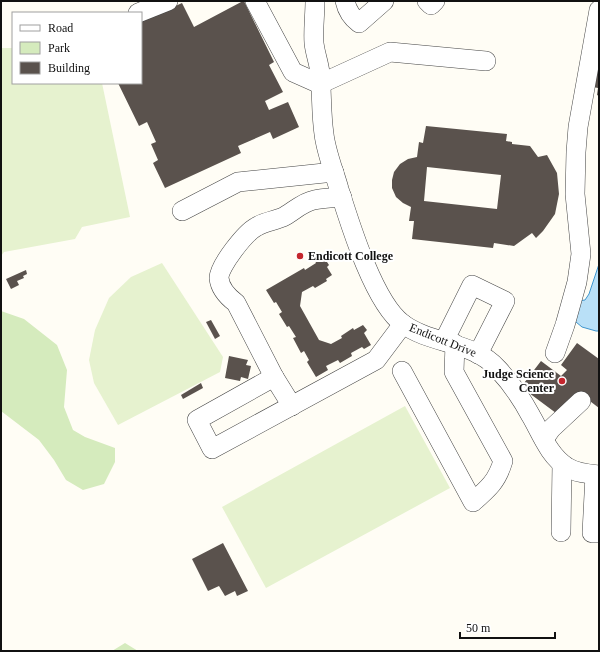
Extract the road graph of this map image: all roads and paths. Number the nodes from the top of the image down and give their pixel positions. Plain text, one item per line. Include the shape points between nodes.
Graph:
1 (168, 1) edge
2 (255, 1) edge
3 (316, 1) edge
4 (345, 1) edge
5 (384, 1) edge
6 (426, 1) edge
7 (435, 1) edge
8 (599, 10) edge
9 (140, 12) edge
10 (486, 61) dead end
11 (320, 84) junction
12 (334, 172) junction
13 (342, 197) junction
14 (182, 211) dead end
15 (403, 324) junction
16 (450, 343) junction
17 (555, 353) dead end
18 (478, 354) junction
19 (402, 371) dead end
20 (274, 377) junction
21 (581, 401) dead end
22 (292, 406) junction
23 (544, 439) junction
24 (562, 464) junction
25 (597, 475) edge
26 (561, 532) dead end
27 (599, 533) edge

1 - 9 street
2 - 11 street via 293,72
3 - 11 street, Endicott Drive via 314,43
4 - 5 street via 348,10 359,23
6 - 7 street via 430,4
8 - 17 street via 578,127 576,152 576,194 581,254 577,282
10 - 11 street via 390,52
11 - 12 street, Endicott Drive via 324,134
12 - 13 street, Endicott Drive
12 - 14 street via 238,182
13 - 15 street, Endicott Drive via 371,278 384,301
13 - 20 street via 314,200 284,216 257,226 247,233 222,268 219,278 222,288 236,303
15 - 16 street, Endicott Drive via 417,332
15 - 22 street via 376,360
16 - 18 street, Endicott Drive
16 - 18 street via 472,285 505,301
16 - 19 street via 454,372 503,461 496,479 473,502
18 - 23 street, Endicott Drive via 497,367 512,385
20 - 22 street
20 - 22 street via 197,420 212,450
21 - 23 street via 551,428
23 - 24 street, Endicott Drive
24 - 25 street, Endicott Drive via 568,468
24 - 26 street
25 - 27 street via 592,533

